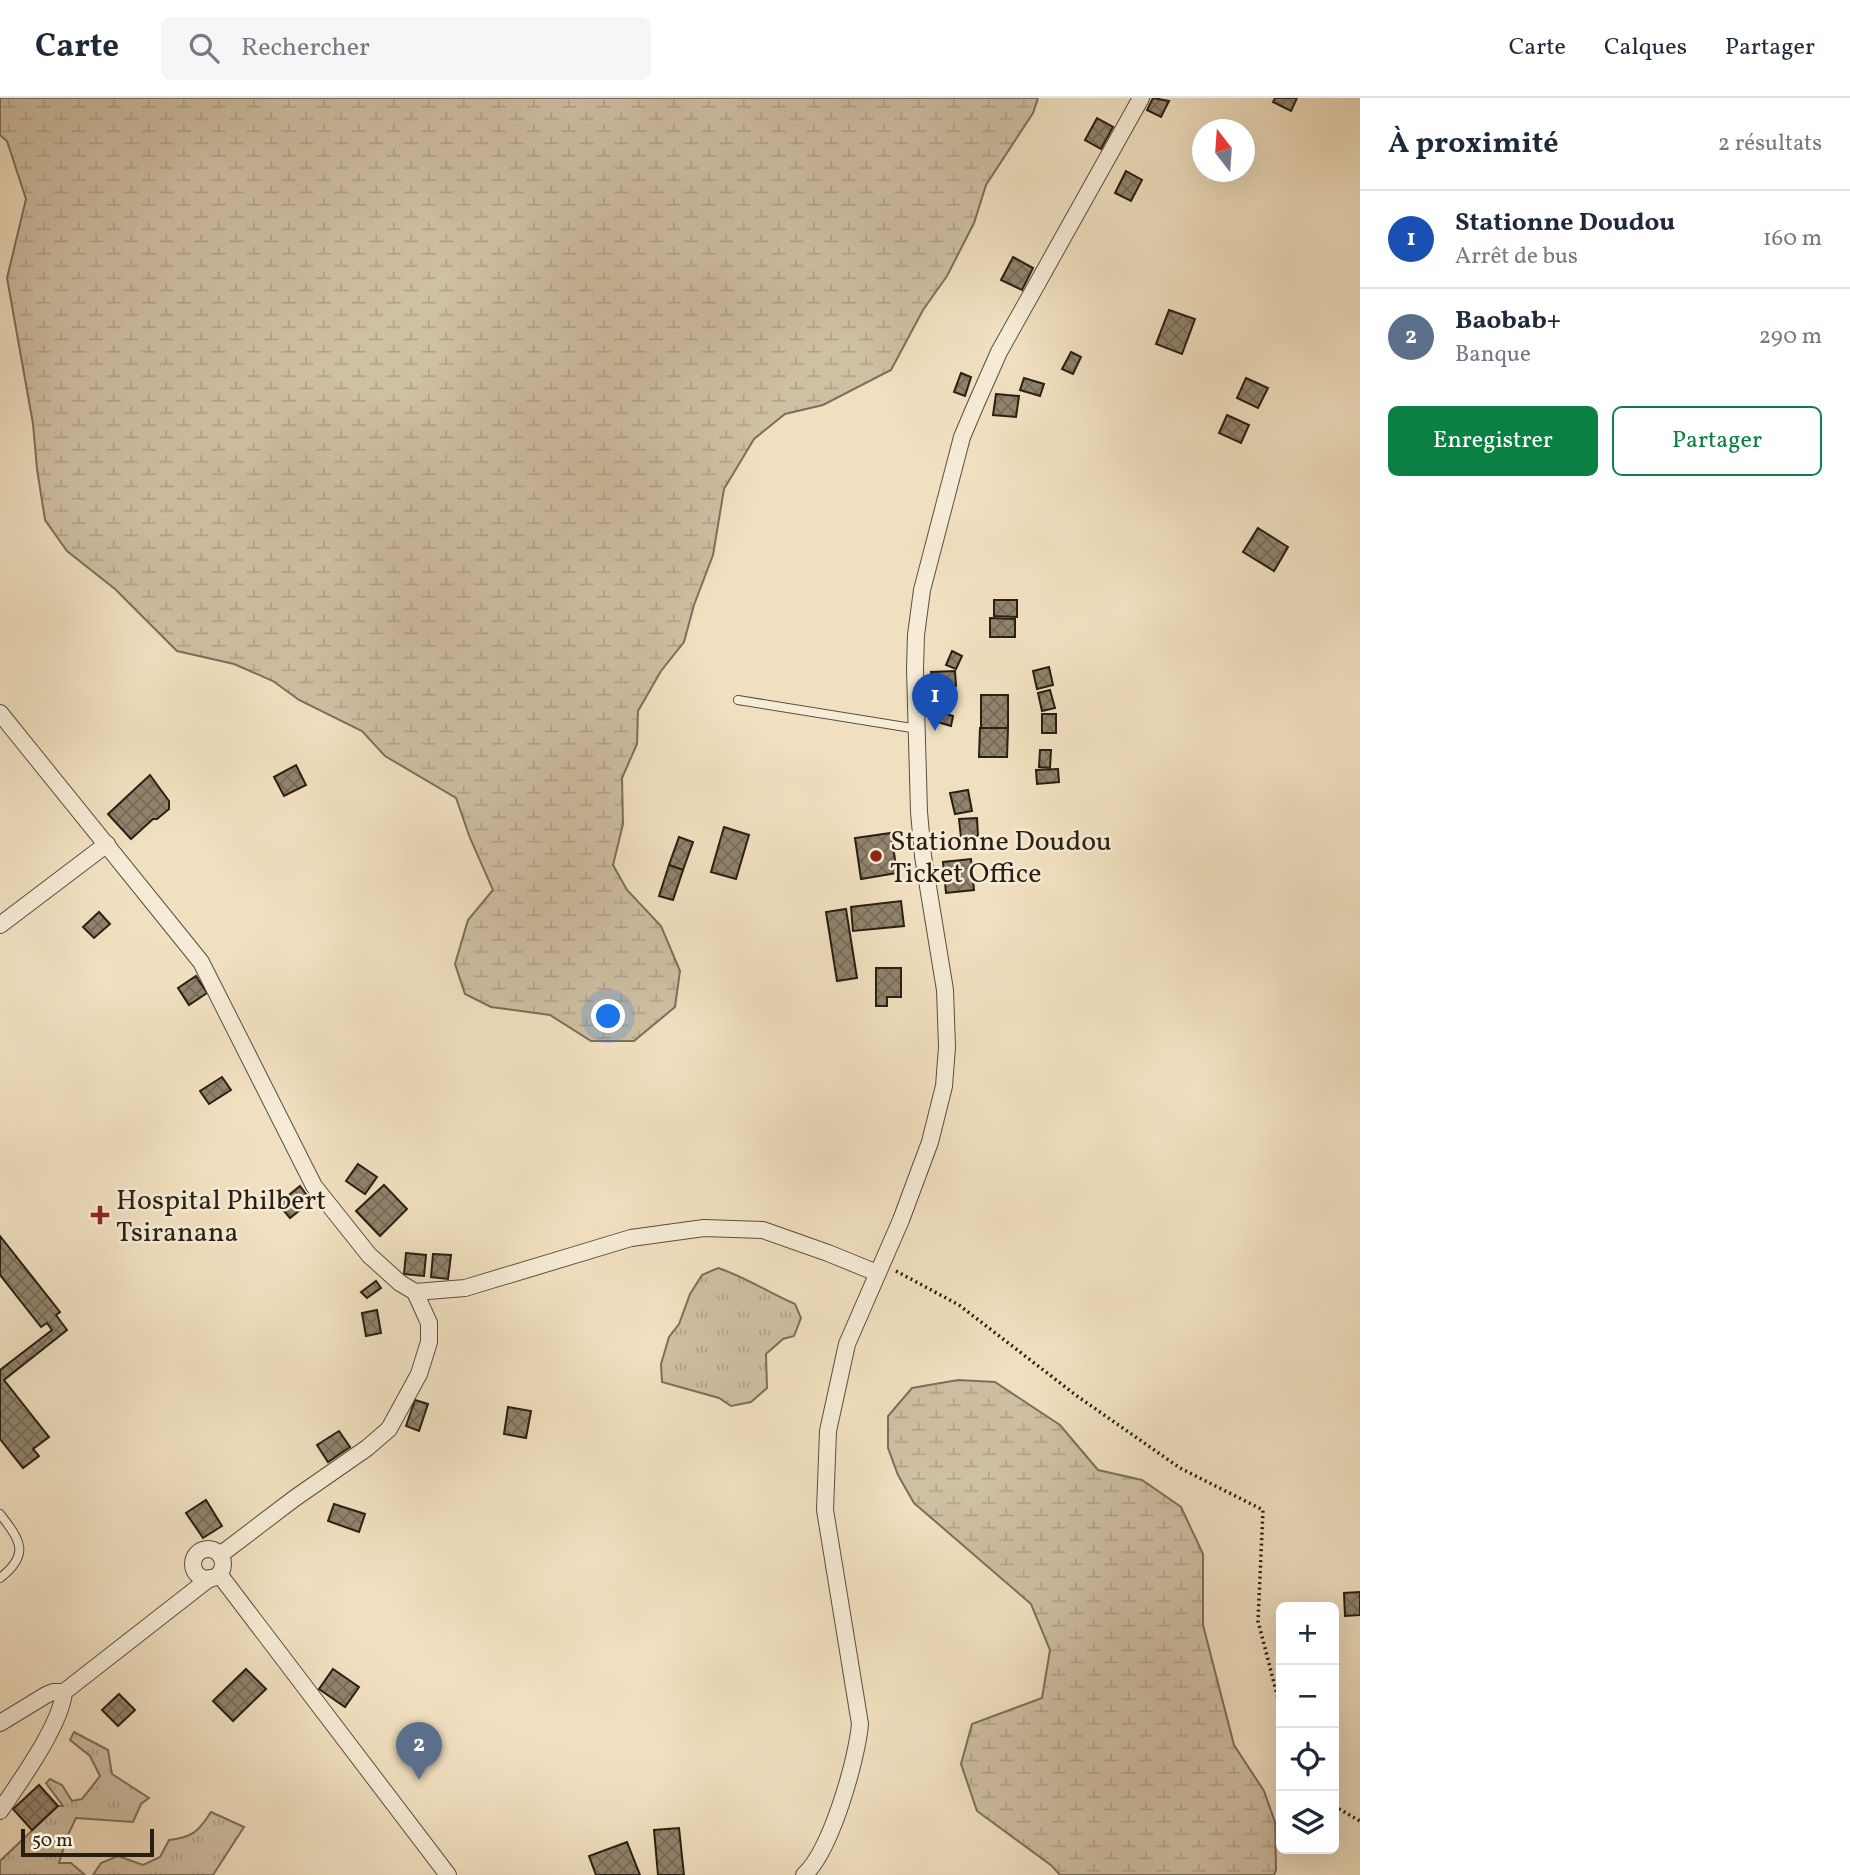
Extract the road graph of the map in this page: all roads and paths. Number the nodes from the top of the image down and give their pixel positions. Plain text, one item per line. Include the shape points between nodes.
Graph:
1 (1141, 98) edge
2 (738, 700) dead end
3 (0, 713) edge
4 (918, 729) junction
5 (107, 844) junction
6 (0, 925) edge
7 (880, 1268) junction
8 (415, 1292) junction
9 (0, 1514) edge
10 (220, 1555) junction
11 (214, 1576) junction
12 (0, 1578) edge
13 (1276, 1690) edge
14 (64, 1692) junction
15 (0, 1723) edge
16 (1339, 1809) edge
17 (0, 1811) edge
18 (1360, 1821) edge
19 (448, 1875) edge
20 (804, 1875) edge

1 - 4 street via 999,352 962,437 921,598 915,657
2 - 4 lane
3 - 5 street
4 - 7 street via 923,856 945,990 947,1047 944,1086 930,1142
5 - 6 street
5 - 8 street via 201,962 314,1186 369,1255
7 - 8 street via 763,1230 704,1228 631,1238 465,1287
7 - 13 path via 959,1305 1180,1468 1263,1510 1258,1620
7 - 20 street via 846,1344 828,1431 826,1470 825,1510 858,1702 858,1747 833,1824
8 - 10 street via 429,1323 429,1342 419,1374 389,1429
9 - 12 lane via 21,1547 19,1558
10 - 11 street via 223,1564
10 - 11 street via 211,1549 201,1550 194,1558 193,1568 200,1576
11 - 14 street
11 - 19 street
14 - 15 street via 46,1695
14 - 17 street via 46,1737
16 - 18 path

